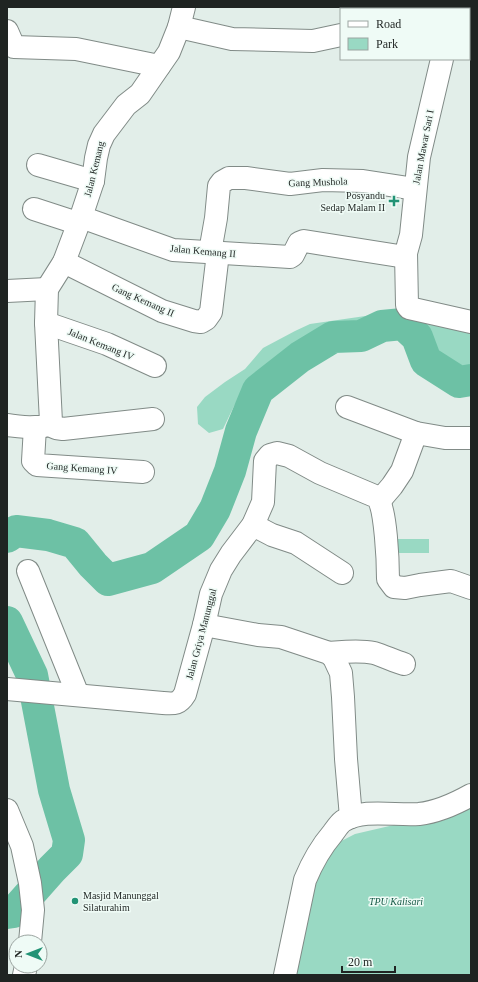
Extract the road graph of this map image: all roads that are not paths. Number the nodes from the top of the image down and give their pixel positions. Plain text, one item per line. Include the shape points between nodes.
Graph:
1 (181, 17) edge
2 (340, 35) edge
3 (9, 42) edge
4 (442, 60) edge
5 (158, 66) junction
6 (38, 166) dead end
7 (93, 181) junction
8 (415, 189) junction
9 (34, 209) dead end
10 (79, 220) junction
11 (408, 244) junction
12 (214, 252) junction
13 (64, 262) junction
14 (47, 289) junction
15 (7, 291) edge
16 (471, 322) edge
17 (46, 323) junction
18 (155, 366) dead end
19 (347, 407) dead end
20 (153, 420) dead end
21 (7, 425) edge
22 (42, 426) junction
23 (416, 433) junction
24 (471, 438) edge
25 (143, 472) dead end
26 (380, 500) junction
27 (253, 525) junction
28 (28, 571) dead end
29 (342, 573) dead end
30 (471, 588) edge
31 (204, 625) junction
32 (328, 653) junction
33 (404, 664) dead end
34 (14, 690) edge
35 (78, 695) junction
36 (471, 795) edge
37 (7, 810) edge
38 (351, 817) junction
39 (31, 934) edge
40 (285, 975) edge

1 - 2 street, Jalan Kemang via 232,39 313,41
1 - 5 street, Jalan Kemang via 169,52
3 - 5 street via 76,49
4 - 8 street, Jalan Mawar Sari I via 419,157
5 - 7 street, Jalan Kemang via 140,94 126,105 104,134 99,145
6 - 7 street
7 - 10 street, Jalan Kemang
8 - 11 street, Jalan Mawar Sari I
8 - 12 street, Gang Mushola via 363,181 323,180 290,184 229,178 219,186
9 - 10 street, Jalan Kemang II
10 - 12 street, Jalan Kemang II via 173,250
10 - 13 street, Jalan Kemang
11 - 12 street, Jalan Kemang II via 399,256 304,241 299,243 294,255 290,257
11 - 16 street, Jalan Mawar Sari I via 409,308
12 - 13 street, Gang Kemang II via 211,312 201,322 162,311
13 - 14 street, Jalan Kemang
14 - 15 street
14 - 17 street
17 - 18 street, Jalan Kemang IV via 107,344
17 - 22 street via 51,419
19 - 23 street
20 - 22 street via 63,428
21 - 22 street
22 - 25 street, Gang Kemang IV via 33,461 37,465
23 - 24 street via 445,438
23 - 26 street via 402,471
26 - 27 street, Jalan Griya Manunggal via 277,453 270,455 265,461 262,502
26 - 30 street via 388,579 394,587 405,588 451,581
27 - 29 street via 296,543
27 - 31 street, Jalan Griya Manunggal via 221,570 210,594
28 - 35 street
31 - 32 street via 281,637
31 - 35 street, Jalan Griya Manunggal via 181,701 173,704
32 - 33 street via 368,652
32 - 38 street via 334,658 341,673
34 - 35 street, Jalan Griya Manunggal
36 - 38 street via 436,811
37 - 39 street via 22,846 30,883 33,910
38 - 40 street via 337,827 309,870

